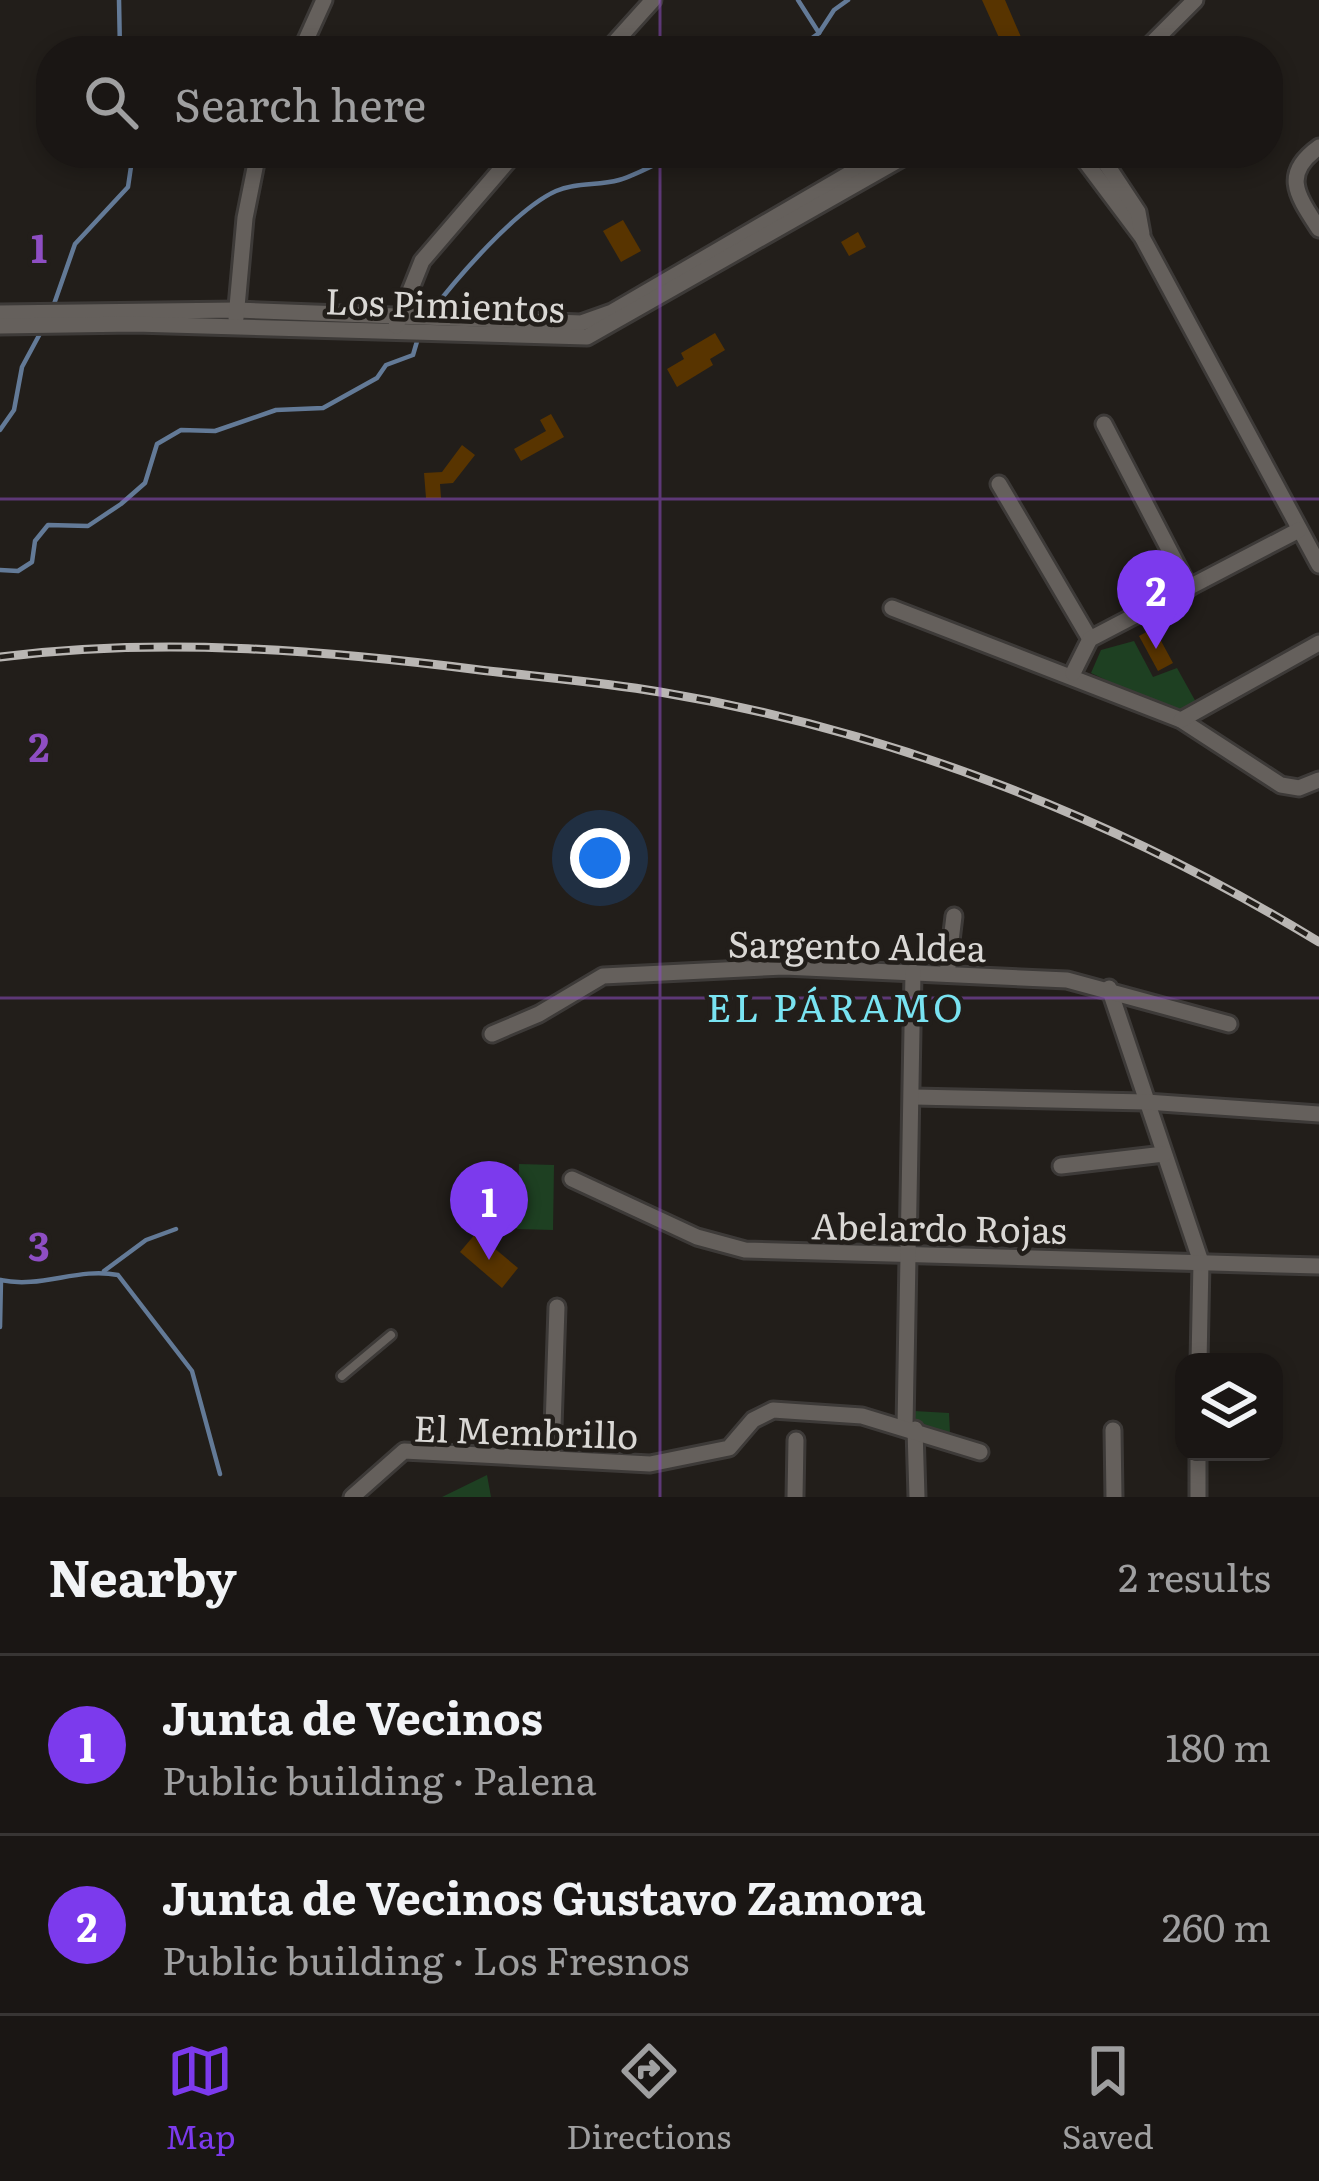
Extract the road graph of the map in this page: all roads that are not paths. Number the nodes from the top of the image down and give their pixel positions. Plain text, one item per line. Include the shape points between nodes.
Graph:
1 (325, 0) edge
2 (653, 0) edge
3 (1195, 0) edge
4 (309, 36) edge
5 (621, 36) edge
6 (1159, 36) edge
7 (1319, 147) edge
8 (255, 168) edge
9 (501, 168) edge
10 (858, 168) edge
11 (885, 168) edge
12 (1090, 168) edge
13 (1110, 168) edge
14 (1319, 229) edge
15 (1142, 237) junction
16 (0, 313) edge
17 (236, 318) junction
18 (396, 324) junction
19 (0, 326) edge
20 (1104, 424) dead end
21 (999, 484) dead end
22 (1299, 530) junction
23 (1319, 565) edge
24 (1189, 588) junction
25 (892, 608) dead end
26 (1090, 639) junction
27 (1319, 643) edge
28 (1073, 674) junction
29 (1180, 720) junction
30 (1319, 780) edge
31 (954, 916) dead end
32 (914, 972) junction
33 (947, 974) junction
34 (1109, 988) junction
35 (1229, 1024) dead end
36 (492, 1034) dead end
37 (914, 1097) junction
38 (1146, 1102) junction
39 (1319, 1114) edge
40 (1164, 1154) junction
41 (1061, 1166) dead end
42 (572, 1179) dead end
43 (909, 1255) junction
44 (1201, 1262) junction
45 (1319, 1267) edge
46 (557, 1307) dead end
47 (392, 1335) dead end
48 (1199, 1353) edge
49 (342, 1376) dead end
50 (910, 1428) junction
51 (1114, 1430) dead end
52 (796, 1440) dead end
53 (980, 1452) dead end
54 (552, 1459) junction
55 (1198, 1461) edge
56 (352, 1497) edge
57 (795, 1497) edge
58 (917, 1497) edge
59 (1114, 1497) edge
60 (1198, 1497) edge

1 - 4 street
2 - 5 street
3 - 6 street
7 - 14 street via 1294,175
8 - 17 street
9 - 18 street via 438,238 410,281
10 - 18 street, Los Pimientos via 595,320
11 - 18 street, Los Pimientos via 600,333 568,339
12 - 15 street
13 - 15 street via 1138,212
15 - 22 street
16 - 17 street, Los Pimientos
17 - 18 street, Los Pimientos
17 - 19 street, Los Pimientos
20 - 24 street
21 - 26 street
22 - 23 street
22 - 24 street
24 - 26 street
25 - 28 street
26 - 28 street
27 - 29 street
28 - 29 street
29 - 30 street via 1281,784
31 - 33 street
32 - 33 street, Sargento Aldea
32 - 36 street, Sargento Aldea via 784,967 603,976
32 - 37 street
33 - 34 street, Sargento Aldea
34 - 35 street, Sargento Aldea
34 - 38 street
37 - 38 street
37 - 43 street
38 - 39 street
38 - 40 street
40 - 41 street
40 - 44 street
42 - 43 street, Abelardo Rojas via 719,1245
43 - 44 street, Abelardo Rojas
43 - 50 street
44 - 45 street, Abelardo Rojas
44 - 48 street
46 - 54 street
47 - 49 lane
50 - 53 street, El Membrillo
50 - 54 street, El Membrillo via 772,1410 715,1453 650,1465
50 - 58 street
51 - 59 street
52 - 57 street
54 - 56 street, El Membrillo via 404,1451
55 - 60 street

